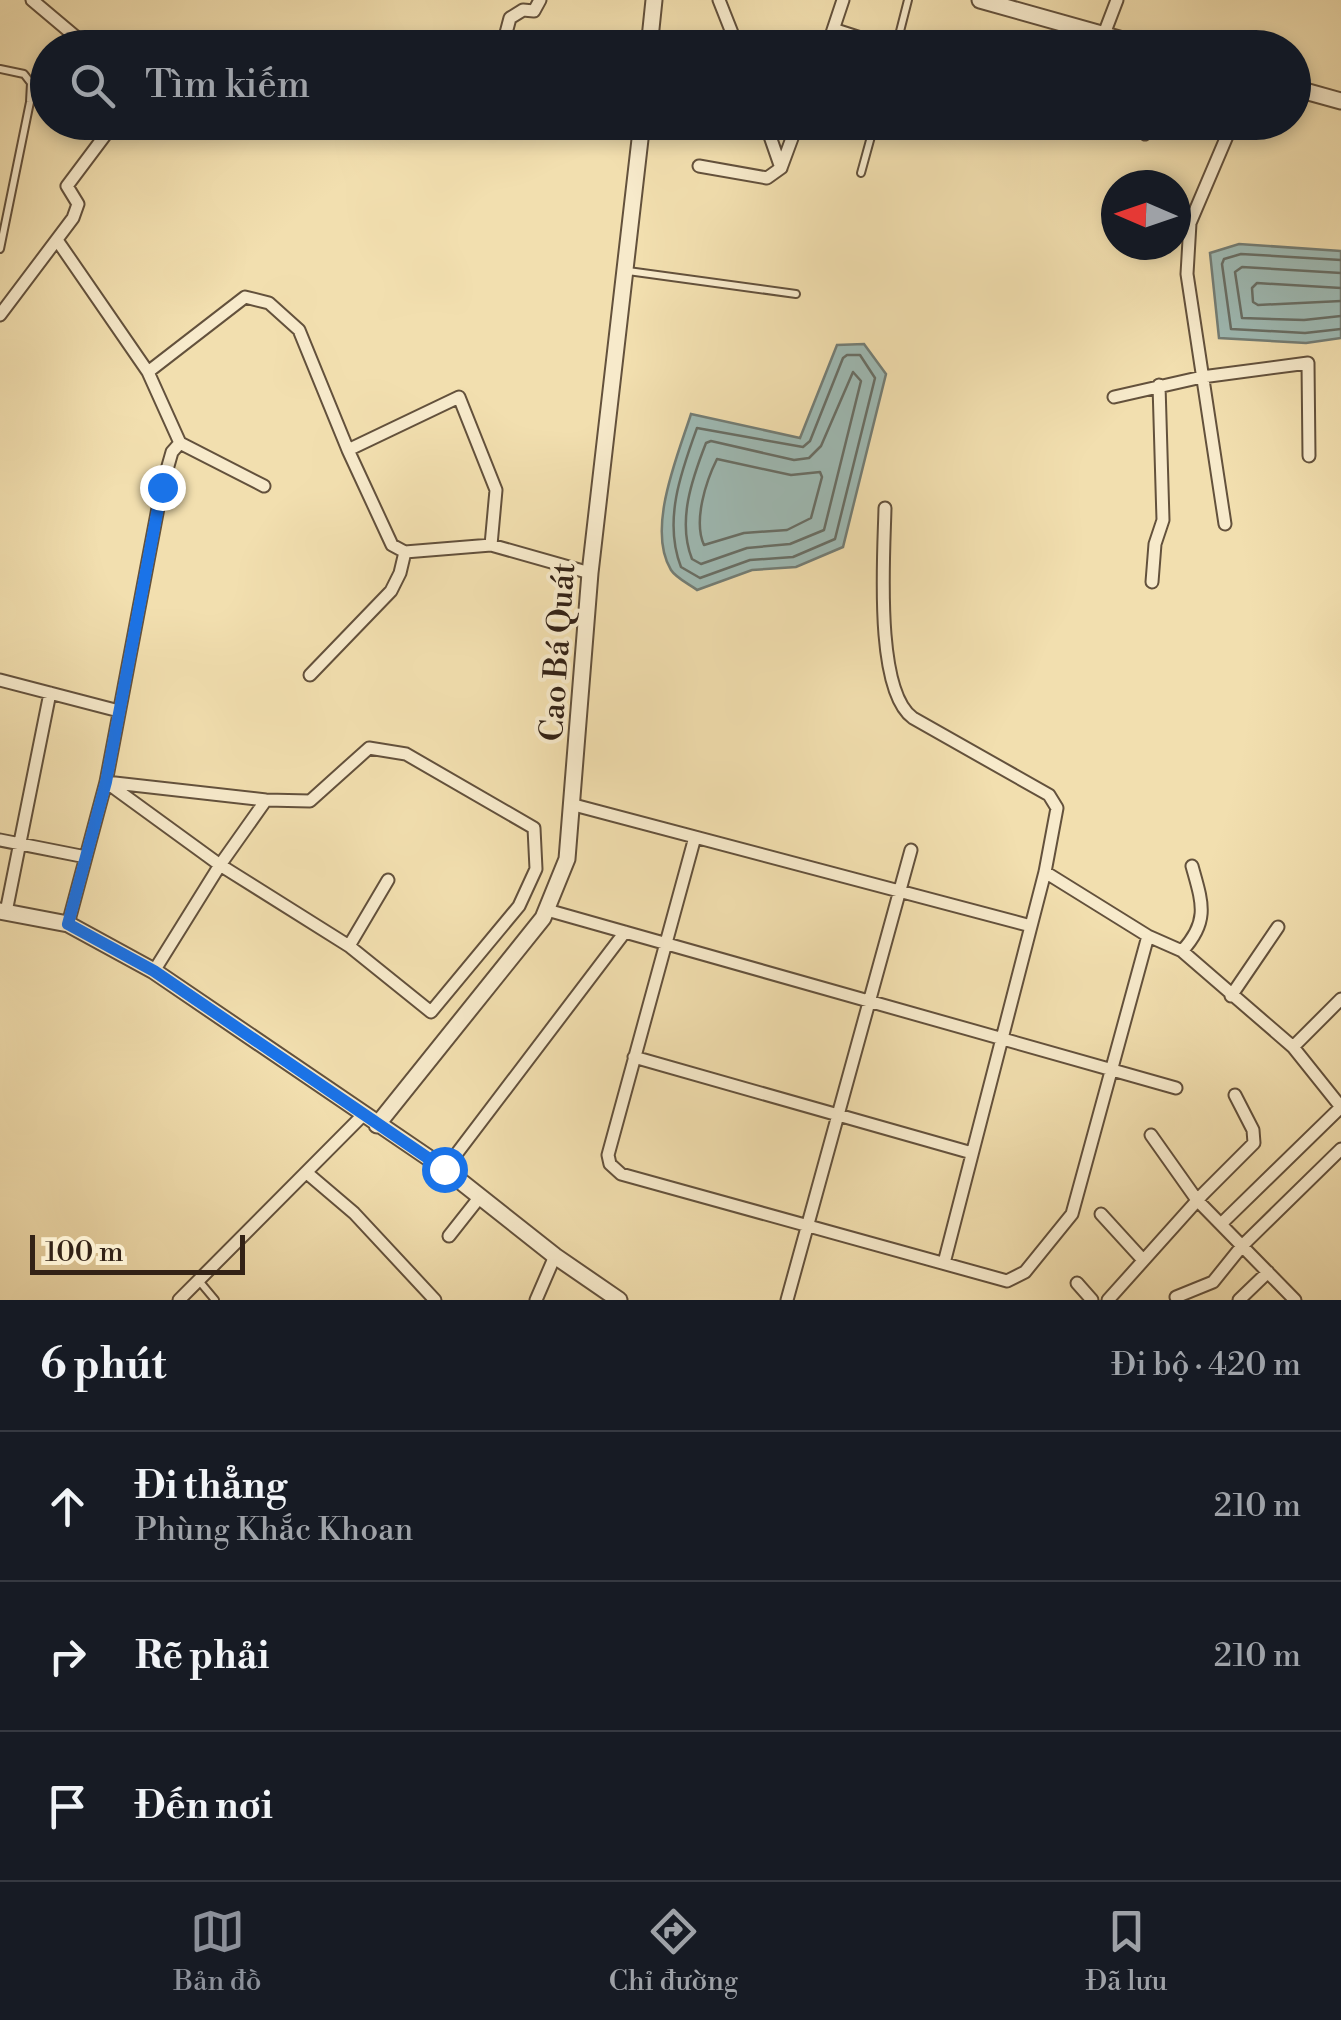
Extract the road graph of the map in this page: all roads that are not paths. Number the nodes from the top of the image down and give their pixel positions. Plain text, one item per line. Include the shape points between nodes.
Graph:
1 (32, 0) edge
2 (540, 0) edge
3 (654, 0) edge
4 (719, 0) edge
5 (842, 0) edge
6 (908, 0) edge
7 (980, 0) edge
8 (1116, 0) edge
9 (1011, 4) edge
10 (835, 27) junction
11 (68, 30) edge
12 (507, 30) edge
13 (651, 30) edge
14 (731, 30) edge
15 (834, 30) edge
16 (844, 30) edge
17 (901, 30) edge
18 (1092, 30) edge
19 (1105, 30) edge
20 (0, 70) edge
21 (1311, 93) edge
22 (1341, 101) edge
23 (101, 140) edge
24 (640, 140) edge
25 (771, 140) edge
26 (791, 140) edge
27 (870, 140) edge
28 (1225, 140) edge
29 (699, 166) dead end
30 (781, 168) junction
31 (862, 173) dead end
32 (5, 201) edge
33 (57, 240) junction
34 (0, 249) edge
35 (627, 271) junction
36 (796, 294) dead end
37 (0, 316) edge
38 (148, 372) junction
39 (1202, 377) junction
40 (1159, 385) junction
41 (1114, 398) dead end
42 (180, 443) junction
43 (348, 450) junction
44 (1309, 456) dead end
45 (264, 486) dead end
46 (885, 508) dead end
47 (1225, 524) dead end
48 (491, 544) junction
49 (405, 552) junction
50 (590, 573) junction
51 (1152, 582) dead end
52 (310, 676) dead end
53 (0, 680) edge
54 (50, 693) junction
55 (119, 711) junction
56 (106, 782) junction
57 (266, 800) junction
58 (574, 805) junction
59 (695, 837) junction
60 (0, 840) edge
61 (20, 844) junction
62 (911, 850) dead end
63 (86, 856) junction
64 (220, 865) junction
65 (1192, 866) dead end
66 (1045, 872) junction
67 (388, 880) dead end
68 (899, 891) junction
69 (547, 910) junction
70 (3, 912) edge
71 (68, 924) junction
72 (1031, 926) junction
73 (1278, 928) dead end
74 (625, 932) junction
75 (1148, 936) junction
76 (665, 944) junction
77 (349, 946) junction
78 (1182, 951) junction
79 (154, 971) junction
80 (1230, 996) junction
81 (1341, 999) edge
82 (869, 1001) junction
83 (1002, 1039) junction
84 (1293, 1048) junction
85 (634, 1057) junction
86 (1111, 1070) junction
87 (1176, 1088) dead end
88 (1235, 1095) dead end
89 (1341, 1107) edge
90 (838, 1115) junction
91 (370, 1120) junction
92 (1150, 1135) dead end
93 (1341, 1148) edge
94 (972, 1153) junction
95 (444, 1169) junction
96 (307, 1173) junction
97 (478, 1198) junction
98 (1197, 1200) junction
99 (1101, 1214) dead end
100 (1221, 1224) junction
101 (808, 1225) junction
102 (449, 1236) dead end
103 (1242, 1246) junction
104 (555, 1256) junction
105 (1143, 1260) junction
106 (944, 1263) junction
107 (1268, 1272) junction
108 (200, 1282) junction
109 (1077, 1283) dead end
110 (1176, 1297) dead end
111 (179, 1300) edge
112 (215, 1300) edge
113 (436, 1300) edge
114 (536, 1300) edge
115 (619, 1300) edge
116 (787, 1300) edge
117 (1092, 1300) edge
118 (1108, 1300) edge
119 (1239, 1300) edge
120 (1295, 1300) edge

1 - 11 street
2 - 12 street via 534,11 510,18
3 - 13 street
4 - 14 street
5 - 10 street
6 - 17 lane
7 - 9 street
8 - 19 street
9 - 18 street
10 - 15 street
10 - 16 lane
20 - 32 lane via 24,74 30,83
21 - 22 street
23 - 33 street via 66,186 78,204
24 - 35 street, Cao Bá Quát
25 - 30 street
26 - 30 street
27 - 31 lane
28 - 39 street via 1190,224 1187,274
29 - 30 street via 767,178
32 - 34 lane
33 - 37 street
33 - 38 street
35 - 36 lane
35 - 50 street, Cao Bá Quát
38 - 42 street
38 - 43 street via 244,297 270,303 299,330
39 - 40 street
39 - 44 street via 1308,363
39 - 47 street
40 - 41 street
40 - 51 street via 1163,520
42 - 45 street
42 - 55 street via 162,487
43 - 48 street via 459,396 496,490
43 - 49 street via 388,540
46 - 66 street via 884,634 898,704 1054,799 1058,815
48 - 49 street
48 - 50 street
49 - 52 street via 391,591
50 - 58 street, Cao Bá Quát
53 - 54 street
54 - 55 street
54 - 61 street
55 - 56 street
56 - 57 street
56 - 63 street
56 - 64 street
57 - 64 street
57 - 77 street via 310,800 369,748 406,754 534,828 536,870 519,906 431,1012
58 - 59 street
58 - 69 street, Cao Bá Quát via 568,860
59 - 68 street
59 - 76 street
60 - 61 street
61 - 63 street
61 - 70 street
62 - 68 street
63 - 71 street
64 - 77 street
64 - 79 street
65 - 78 street via 1204,908 1195,937
66 - 72 street
66 - 75 street
67 - 77 street
68 - 72 street
68 - 82 street
69 - 74 street
69 - 91 street, Cao Bá Quát
70 - 71 street
71 - 79 street
72 - 83 street
73 - 80 street
74 - 76 street
74 - 95 street
75 - 78 street
75 - 86 street
76 - 82 street
76 - 85 street
78 - 80 street
79 - 91 street
80 - 84 street
81 - 84 street
82 - 83 street
82 - 90 street
83 - 86 street
83 - 94 street
84 - 89 street
85 - 90 street
85 - 101 street via 608,1155 616,1171
86 - 87 street
86 - 106 street via 1064,1228 1014,1280
88 - 98 street via 1254,1143
89 - 100 street
90 - 94 street
90 - 101 street
91 - 95 street
91 - 96 street
92 - 98 street
93 - 103 street
94 - 106 street
95 - 97 street
96 - 108 street
96 - 113 street
97 - 102 street
97 - 104 street
98 - 100 street
98 - 105 street
99 - 105 street
100 - 103 street
101 - 106 street
101 - 116 street
103 - 107 street
103 - 110 street via 1213,1282
104 - 114 street
104 - 115 street
105 - 118 street
107 - 119 street
107 - 120 street
108 - 111 street
108 - 112 lane
109 - 117 street

